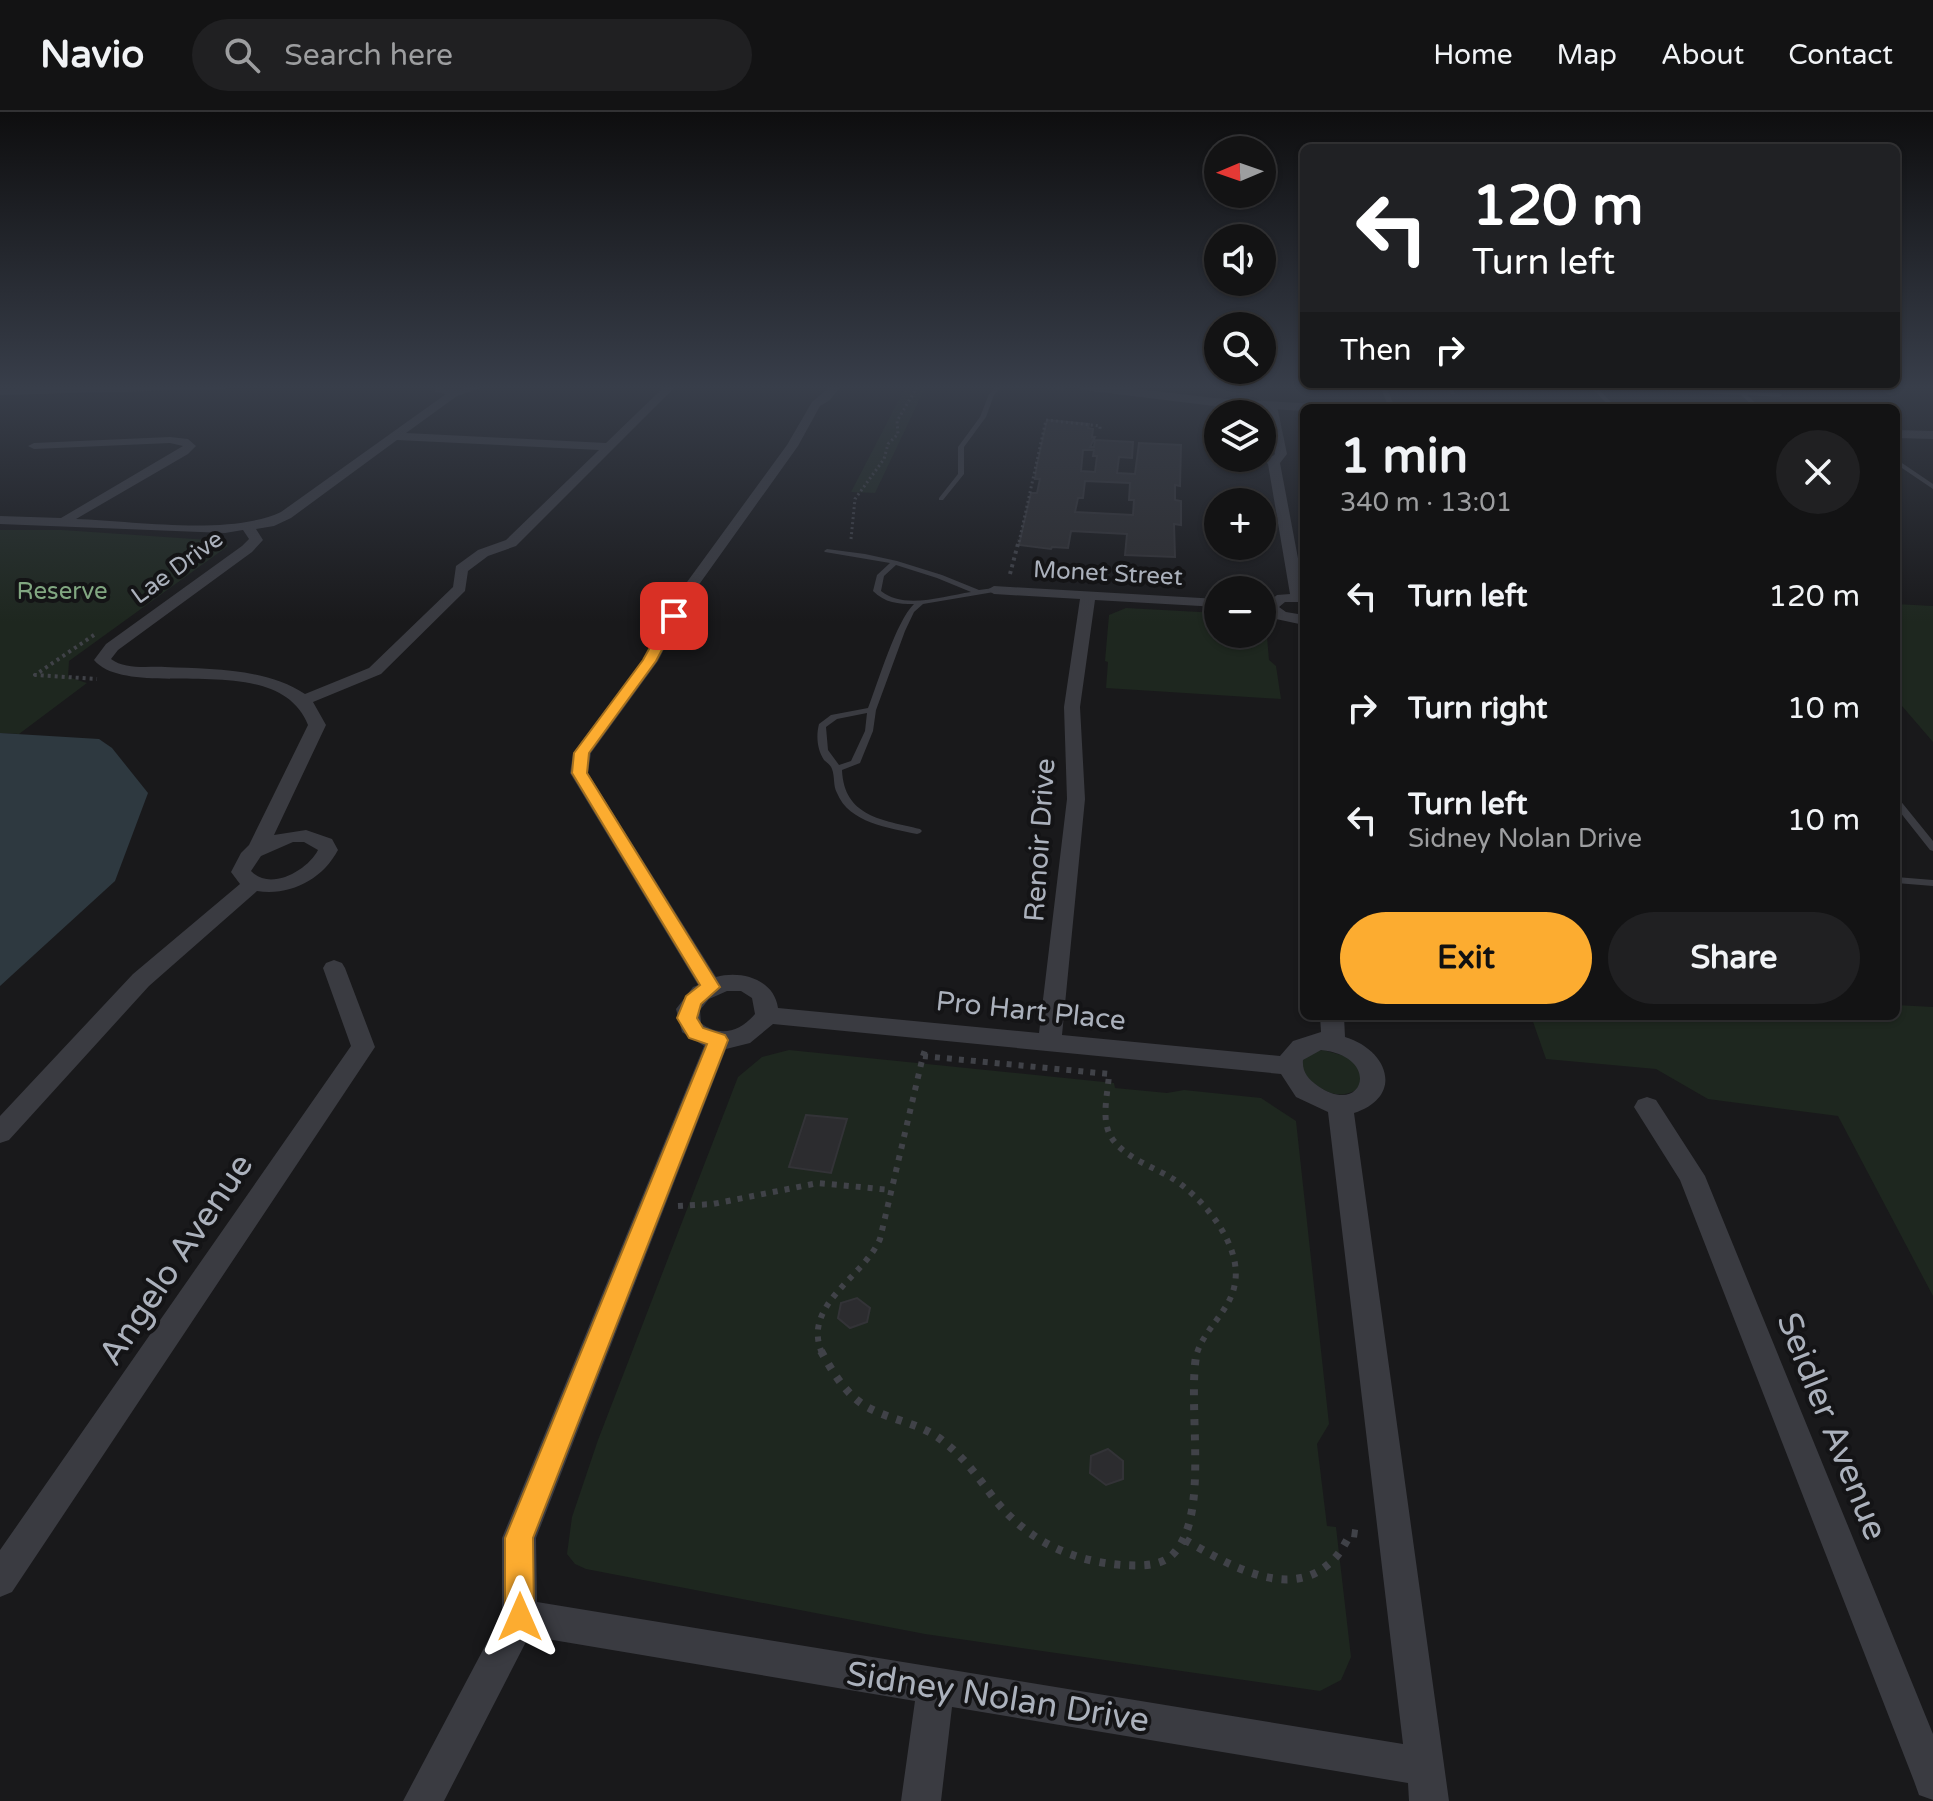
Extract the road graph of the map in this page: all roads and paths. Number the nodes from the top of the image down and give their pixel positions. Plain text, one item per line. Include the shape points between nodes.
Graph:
1 (162, 465) edge
2 (355, 465) edge
3 (591, 465) edge
4 (778, 465) edge
5 (880, 465) edge
6 (961, 465) edge
7 (1037, 465) edge
8 (1901, 465) edge
9 (1276, 472) edge
10 (1933, 487) edge
11 (941, 499) dead end
12 (0, 520) edge
13 (66, 520) junction
14 (248, 527) junction
15 (827, 551) dead end
16 (850, 553) junction
17 (1015, 553) dead end
18 (895, 562) junction
19 (994, 590) joint
20 (976, 591) junction
21 (1300, 593) edge
22 (1088, 595) junction
23 (1300, 598) edge
24 (1276, 601) edge
25 (921, 602) junction
26 (1204, 602) edge
27 (1276, 613) edge
28 (1300, 623) edge
29 (94, 634) dead end
30 (106, 680) dead end
31 (302, 701) junction
32 (872, 710) junction
33 (837, 769) junction
34 (282, 802) junction
35 (1900, 806) edge
36 (917, 831) dead end
37 (293, 836) junction
38 (258, 848) junction
39 (1933, 848) edge
40 (1900, 880) edge
41 (1933, 883) edge
42 (252, 884) junction
43 (334, 968) dead end
44 (711, 987) junction
45 (767, 1015) junction
46 (1332, 1020) edge
47 (930, 1030) junction
48 (718, 1040) junction
49 (1050, 1041) junction
50 (1333, 1042) junction
51 (923, 1056) junction
52 (1289, 1066) junction
53 (1340, 1104) junction
54 (1647, 1107) dead end
55 (0, 1133) edge
56 (891, 1190) junction
57 (653, 1203) junction
58 (1395, 1538) junction
59 (1185, 1540) junction
60 (0, 1580) edge
61 (520, 1617) junction
62 (936, 1685) junction
63 (1933, 1781) edge
64 (1427, 1784) edge
65 (423, 1801) edge
66 (921, 1801) edge

1 - 13 street
2 - 14 street, Lae Drive via 286,515
3 - 31 street via 511,543 483,553 461,569 460,588 375,671
4 - 44 street via 686,593 650,661 582,753 579,773
5 - 16 path via 855,499 849,536 855,546
6 - 11 lane via 961,474
7 - 17 path
8 - 10 lane
9 - 21 street
12 - 13 street
13 - 14 street
14 - 31 street, Lae Drive via 256,540 247,549 112,647 102,660 124,670 240,678 294,693
15 - 16 lane
16 - 18 lane
18 - 20 lane
18 - 25 lane via 881,575 877,591 899,602
19 - 20 lane
19 - 22 street, Monet Street
20 - 25 lane
22 - 26 street, Monet Street
22 - 49 street, Renoir Drive via 1072,707 1076,799
23 - 24 street
25 - 32 lane via 901,631
27 - 28 street
29 - 30 path via 35,675
31 - 34 street via 317,725
32 - 33 lane via 861,753 855,763
32 - 33 lane via 834,717 822,726 823,754
33 - 36 lane via 844,800 864,818
34 - 37 street
34 - 38 street
35 - 39 lane
37 - 38 street
37 - 42 street via 317,838 328,850 326,858 293,881
38 - 42 street via 242,864 241,872
40 - 41 lane
42 - 55 street via 141,980
43 - 60 street, Angelo Avenue via 363,1047
44 - 45 street via 737,983 759,990
44 - 48 street via 693,1000 687,1018 696,1033
45 - 47 street, Pro Hart Place
45 - 48 street via 753,1031
46 - 50 street
47 - 49 street, Pro Hart Place
47 - 51 path
48 - 57 street
49 - 52 street, Pro Hart Place
50 - 52 street via 1298,1048
50 - 53 street via 1359,1053 1374,1072 1375,1082 1365,1099
51 - 56 path
51 - 59 path via 1109,1074 1107,1120 1112,1138 1181,1184 1228,1246 1236,1264 1234,1290 1206,1329 1195,1363 1192,1509
52 - 53 street via 1311,1096
53 - 58 street, Sidney Nolan Drive
54 - 63 street, Seidler Avenue via 1692,1176
56 - 57 path via 819,1183 713,1205
56 - 59 path via 874,1252 838,1291 818,1329 823,1354 846,1389 857,1400 941,1439 990,1488 1014,1521 1062,1552 1098,1564 1142,1566 1164,1561
57 - 61 street via 519,1538
58 - 59 path via 1351,1533 1334,1563 1307,1579 1287,1580 1246,1571
58 - 64 street, Sidney Nolan Drive
61 - 62 street, Sidney Nolan Drive
61 - 65 street
62 - 64 street, Sidney Nolan Drive
62 - 66 street

